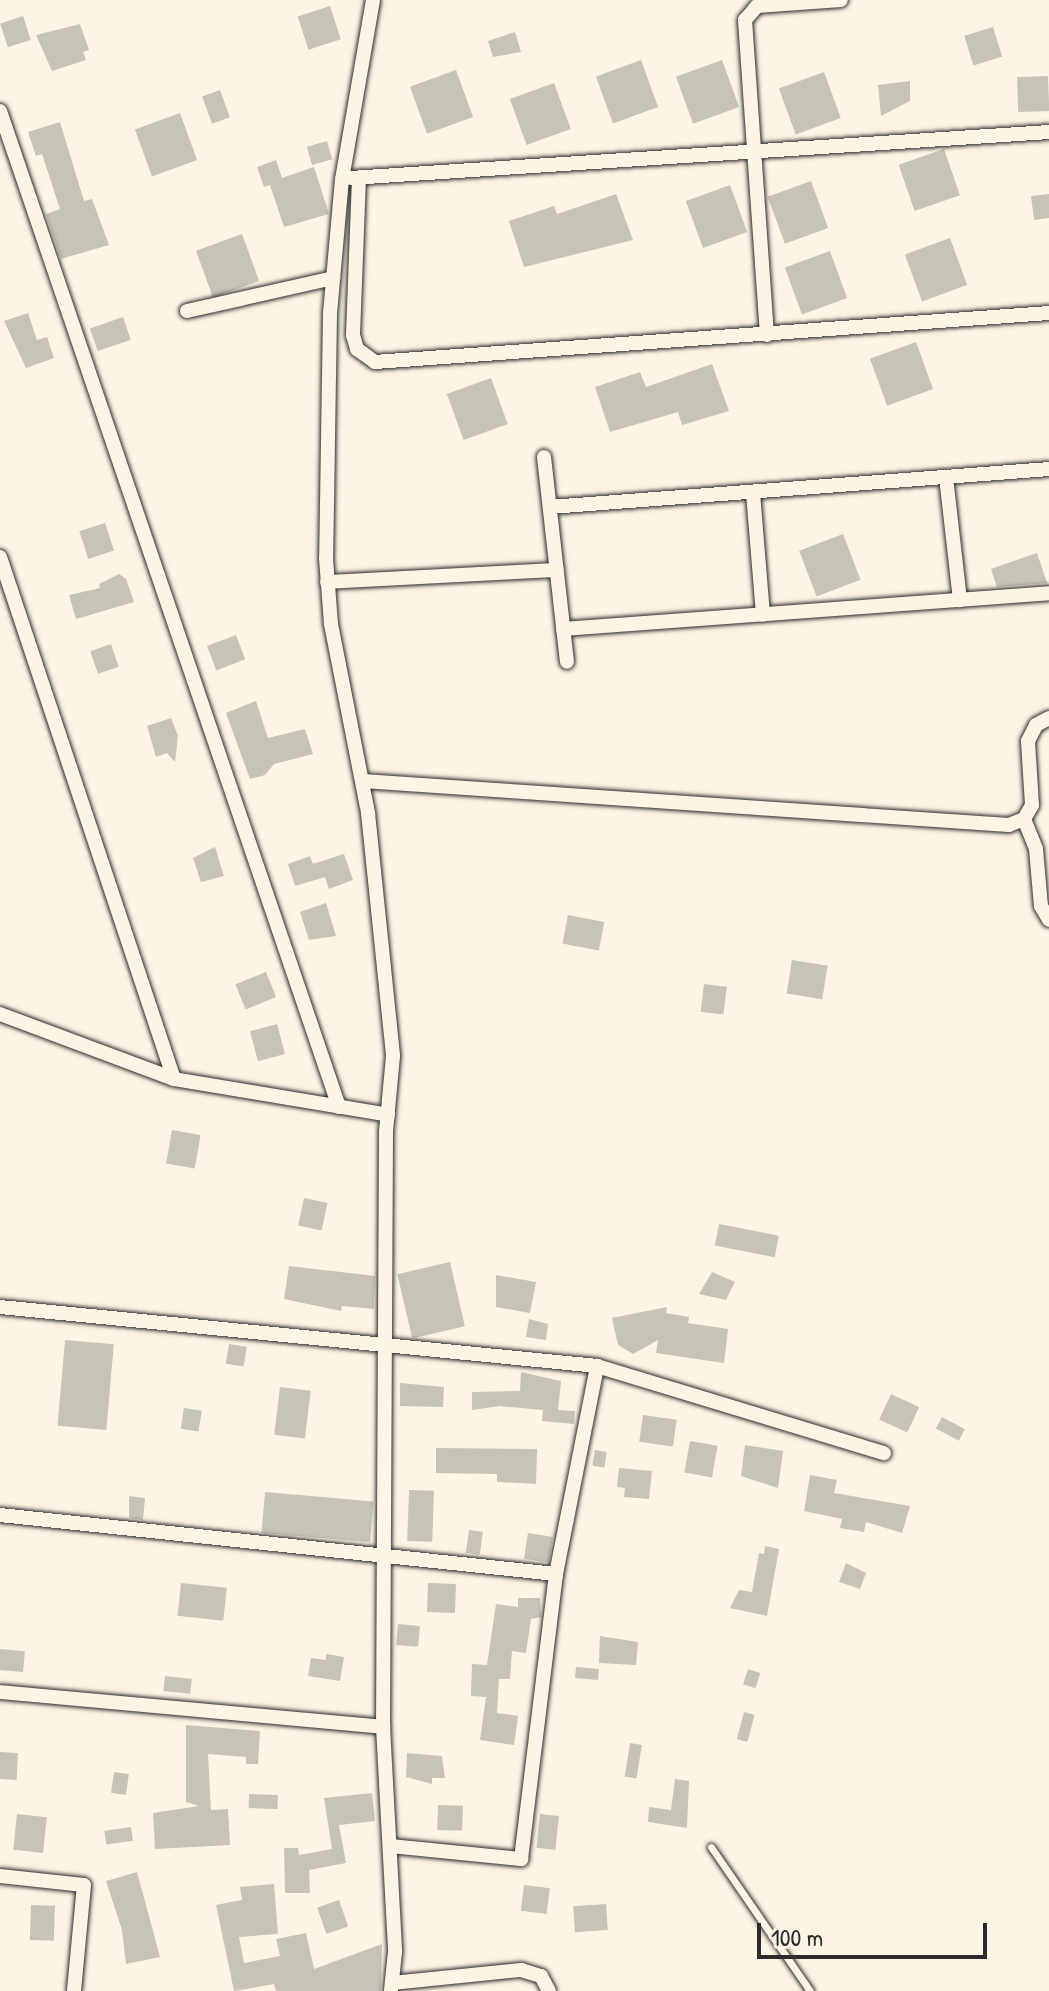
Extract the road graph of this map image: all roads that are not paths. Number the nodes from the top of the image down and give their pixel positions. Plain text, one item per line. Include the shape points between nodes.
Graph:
1 (373, 0) edge
2 (841, 0) edge
3 (0, 111) edge
4 (1049, 132) edge
5 (755, 153) junction
6 (359, 178) junction
7 (342, 179) junction
8 (333, 278) junction
9 (187, 311) dead end
10 (1049, 313) edge
11 (767, 335) junction
12 (544, 457) dead end
13 (1049, 469) edge
14 (946, 477) junction
15 (753, 493) junction
16 (550, 507) junction
17 (0, 557) edge
18 (557, 570) junction
19 (327, 582) junction
20 (1049, 593) edge
21 (960, 600) junction
22 (763, 615) junction
23 (563, 629) junction
24 (567, 662) dead end
25 (1049, 718) edge
26 (363, 781) junction
27 (1024, 819) junction
28 (1049, 920) edge
29 (0, 1014) edge
30 (174, 1079) junction
31 (339, 1107) junction
32 (388, 1115) junction
33 (0, 1307) edge
34 (389, 1342) junction
35 (597, 1366) junction
36 (884, 1453) dead end
37 (0, 1515) edge
38 (384, 1553) junction
39 (556, 1574) junction
40 (0, 1692) edge
41 (383, 1727) junction
42 (390, 1846) junction
43 (711, 1847) dead end
44 (0, 1876) edge
45 (392, 1987) edge
46 (74, 1991) edge
47 (549, 1991) edge
48 (810, 1991) edge

1 - 7 street
2 - 5 street via 757,6 746,15
3 - 31 street
4 - 5 street
5 - 6 street
5 - 11 street
6 - 7 street
6 - 11 street via 353,335 357,349 368,359
7 - 8 street
8 - 9 street
8 - 19 street via 326,404
10 - 11 street
12 - 16 street
13 - 14 street
14 - 15 street
14 - 21 street
15 - 16 street
15 - 22 street
16 - 18 street
17 - 30 street
18 - 19 street
18 - 23 street
19 - 26 street
20 - 21 street
21 - 22 street
22 - 23 street
23 - 24 street
25 - 27 street via 1036,725 1028,741 1032,800
26 - 27 street via 1009,825
26 - 32 street via 393,1056
27 - 28 street via 1036,849 1041,906
29 - 30 street
30 - 31 street
31 - 32 street
32 - 34 street
33 - 34 street
34 - 35 street
34 - 38 street
35 - 36 street
35 - 39 street
37 - 38 street
38 - 39 street
38 - 41 street
39 - 42 street via 521,1859
40 - 41 street
41 - 42 street
42 - 45 street
43 - 48 lane
44 - 46 street via 84,1885
45 - 47 street via 521,1970 541,1976

